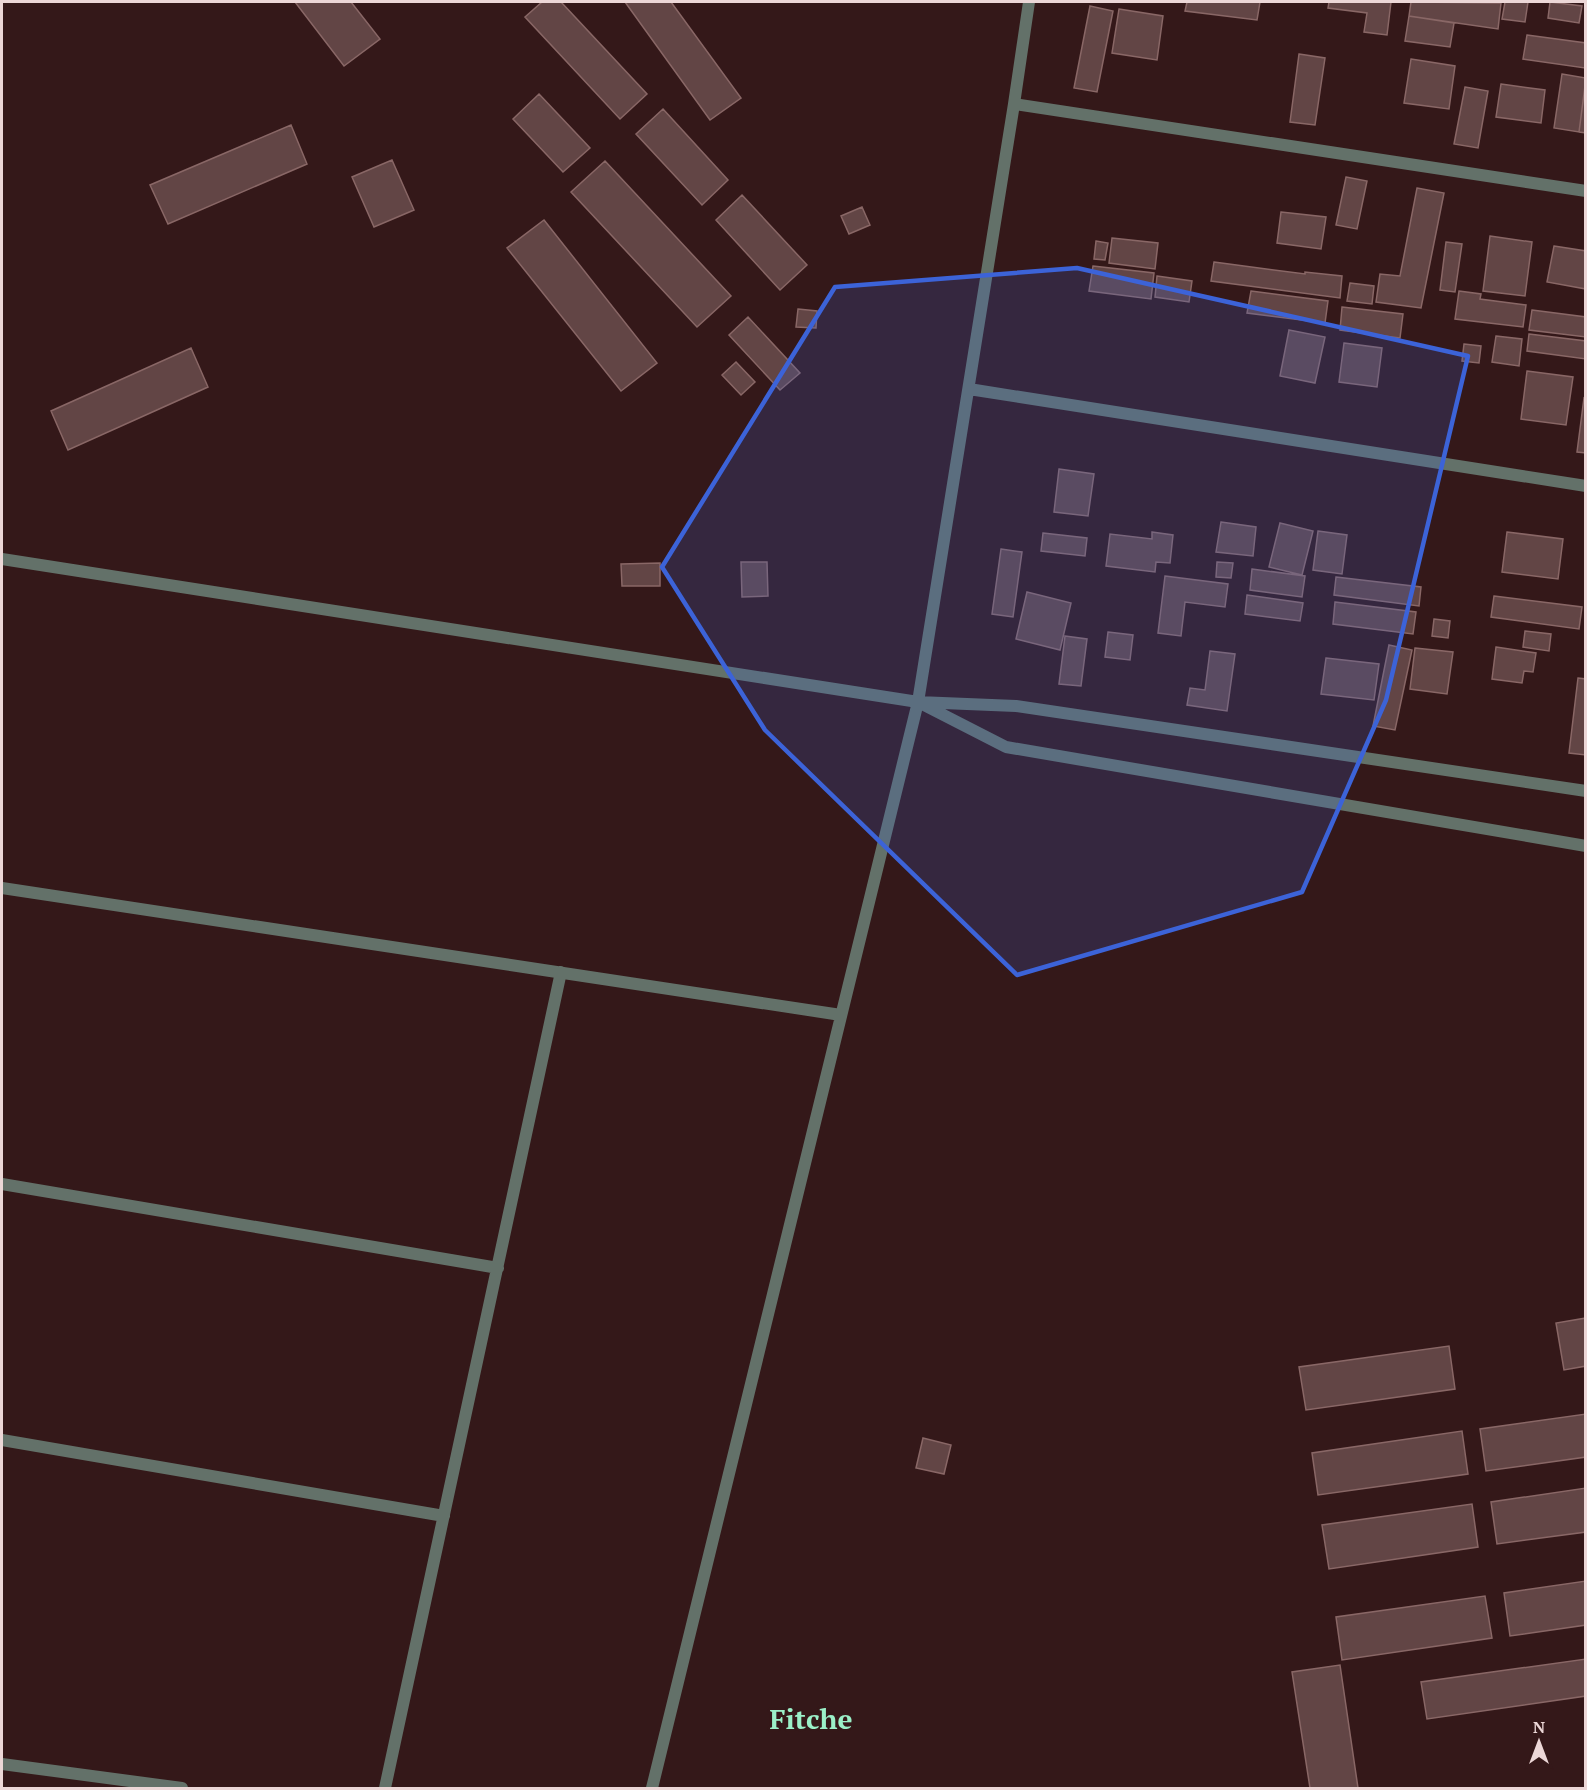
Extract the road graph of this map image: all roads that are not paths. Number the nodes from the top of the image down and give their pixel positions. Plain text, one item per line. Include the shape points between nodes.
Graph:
1 (1029, 2) edge
2 (1014, 104) junction
3 (1586, 191) edge
4 (969, 389) junction
5 (1586, 486) edge
6 (2, 559) edge
7 (918, 702) junction
8 (1586, 791) edge
9 (1586, 846) edge
10 (2, 888) edge
11 (561, 972) junction
12 (841, 1015) junction
13 (2, 1184) edge
14 (498, 1268) junction
15 (2, 1440) edge
16 (444, 1516) junction
17 (2, 1764) edge
18 (182, 1788) edge
19 (385, 1788) edge
20 (652, 1788) edge

1 - 2 street
2 - 3 street
2 - 4 street
4 - 5 street
4 - 7 street
6 - 7 street
7 - 8 street via 1016,706
7 - 9 street via 1006,747
7 - 12 street
10 - 11 street
11 - 12 street
11 - 14 street
12 - 20 street
13 - 14 street
14 - 16 street
15 - 16 street
16 - 19 street
17 - 18 street

